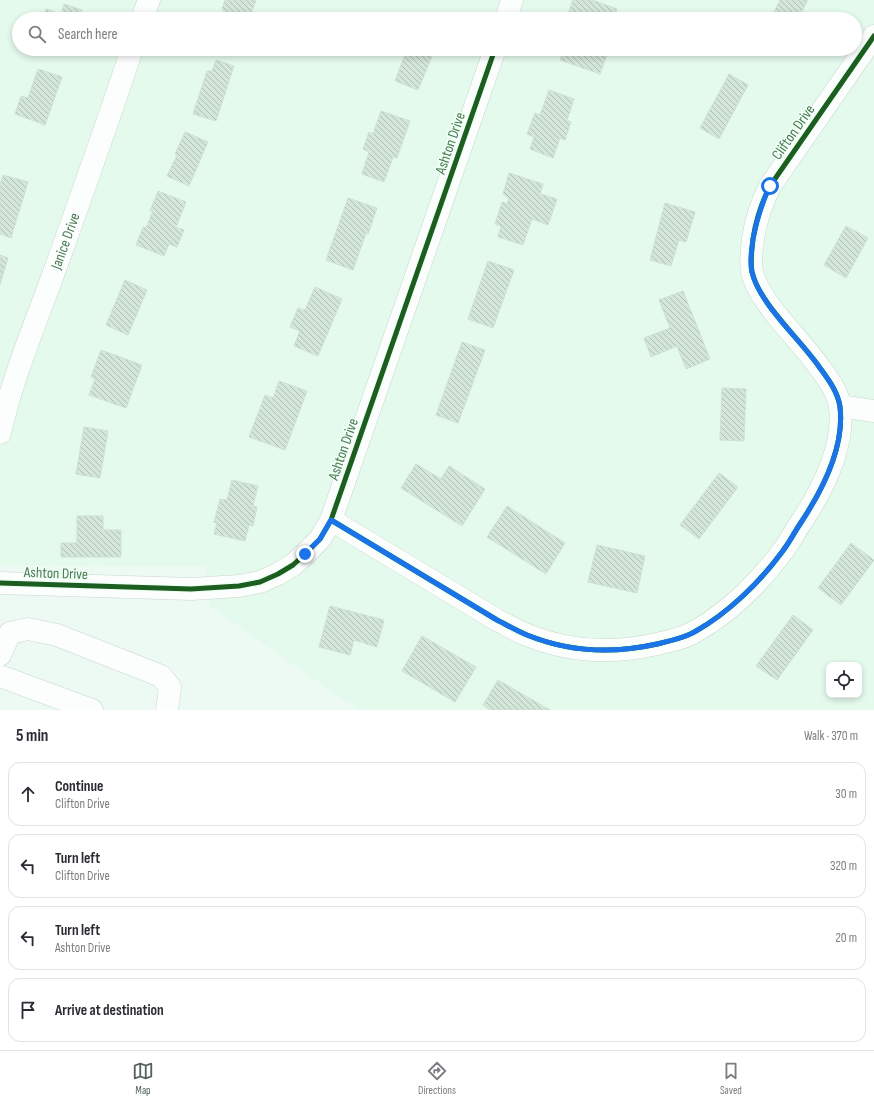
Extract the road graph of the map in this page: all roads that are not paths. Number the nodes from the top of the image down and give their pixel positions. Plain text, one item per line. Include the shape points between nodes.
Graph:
1 (149, 0) edge
2 (512, 0) edge
3 (145, 12) edge
4 (508, 12) edge
5 (874, 36) edge
6 (862, 53) edge
7 (130, 56) edge
8 (493, 56) edge
9 (860, 56) edge
10 (840, 406) junction
11 (874, 411) edge
12 (0, 433) edge
13 (331, 520) junction
14 (0, 583) edge
15 (0, 655) edge
16 (0, 676) edge
17 (92, 710) edge
18 (167, 710) edge

1 - 3 street
2 - 4 street
5 - 6 street, Clifton Drive
7 - 12 street, Janice Drive via 98,151 24,353
8 - 13 street, Ashton Drive
9 - 10 street, Clifton Drive via 770,186 761,203 751,262 759,289 767,302 818,364 833,386
10 - 11 street
10 - 13 street, Clifton Drive via 837,449 831,466 808,512 782,552 751,588 720,616 694,633 636,649 597,651 557,646 526,635
13 - 14 street, Ashton Drive via 320,539 293,565 260,582 191,589
15 - 18 street via 10,633 28,629 57,635 161,676 170,687
16 - 17 street

